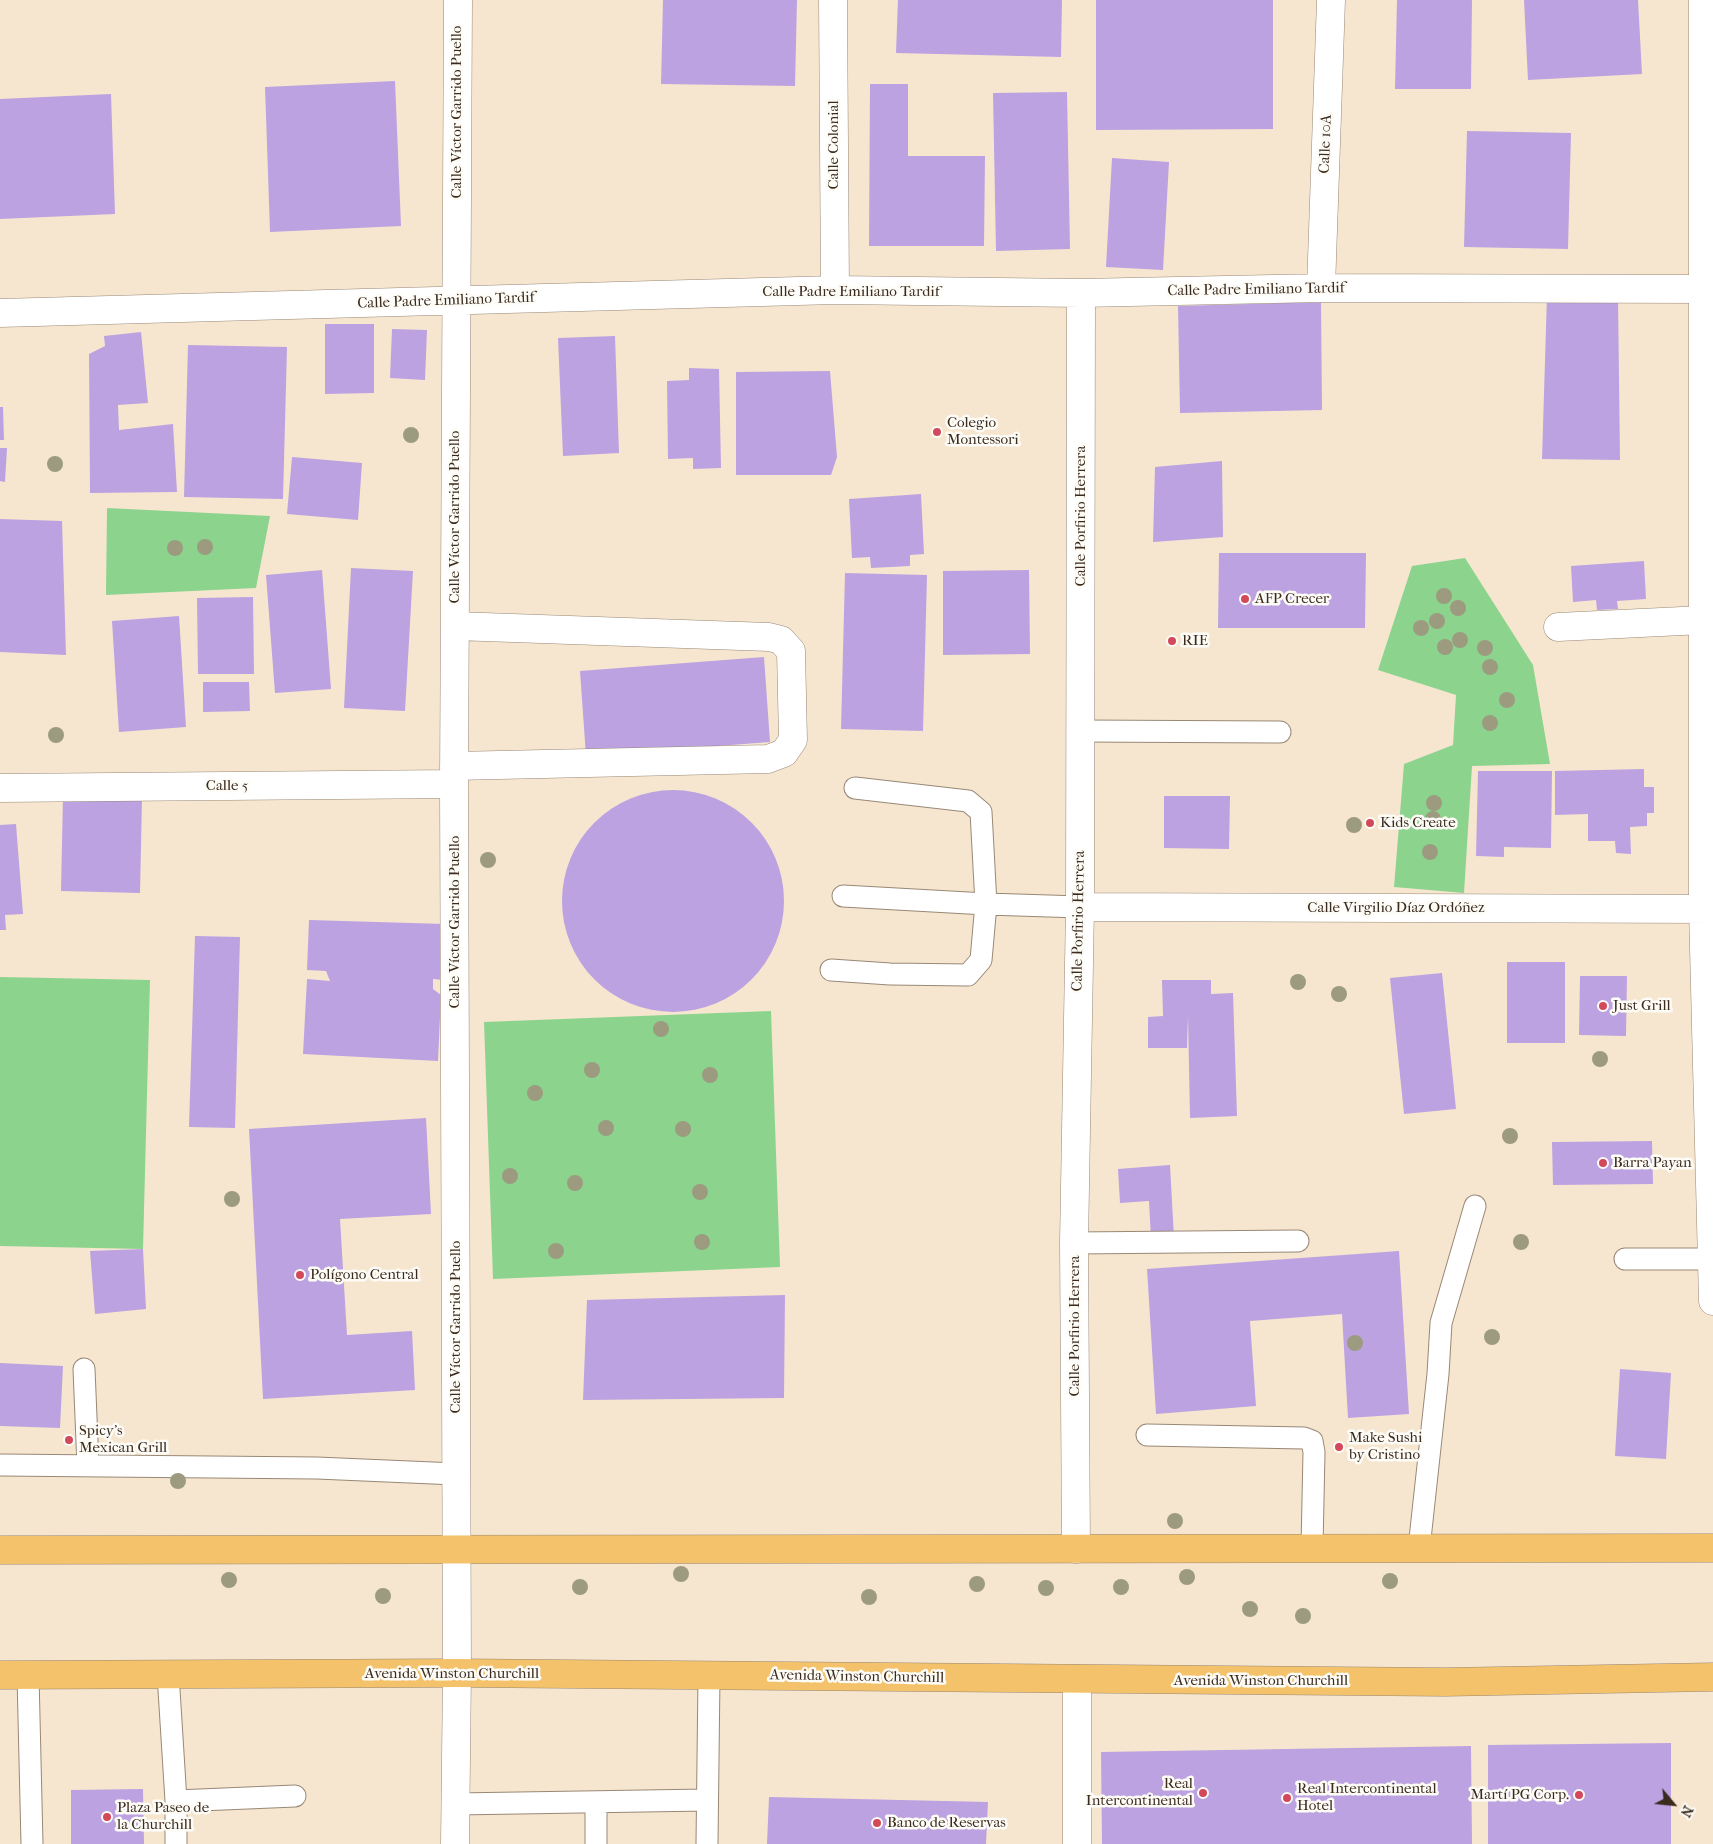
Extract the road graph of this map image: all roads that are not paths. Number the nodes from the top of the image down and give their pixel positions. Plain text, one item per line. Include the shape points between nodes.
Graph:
1 (458, 0) edge
2 (833, 0) edge
3 (1331, 0) edge
4 (1703, 0) edge
5 (1321, 288) junction
6 (1703, 289) junction
7 (835, 290) junction
8 (1081, 292) junction
9 (456, 300) junction
10 (0, 313) edge
11 (1703, 620) junction
12 (455, 626) junction
13 (1558, 627) dead end
14 (1080, 731) junction
15 (1280, 732) dead end
16 (454, 775) junction
17 (0, 788) edge
18 (855, 788) dead end
19 (843, 896) dead end
20 (986, 904) junction
21 (1080, 907) junction
22 (1708, 909) edge
23 (831, 970) dead end
24 (1475, 1206) dead end
25 (1298, 1241) dead end
26 (1074, 1243) junction
27 (1625, 1259) dead end
28 (1712, 1259) edge
29 (1713, 1301) edge
30 (84, 1369) dead end
31 (1147, 1435) dead end
32 (0, 1465) edge
33 (88, 1466) junction
34 (456, 1474) junction
35 (1312, 1548) junction
36 (1419, 1548) junction
37 (1713, 1548) edge
38 (1076, 1549) junction
39 (0, 1550) edge
40 (456, 1550) junction
41 (457, 1673) junction
42 (28, 1674) junction
43 (168, 1674) junction
44 (0, 1675) edge
45 (709, 1676) junction
46 (1713, 1677) edge
47 (1077, 1680) junction
48 (295, 1796) dead end
49 (706, 1800) junction
50 (176, 1801) junction
51 (596, 1802) junction
52 (456, 1804) junction
53 (32, 1844) edge
54 (176, 1844) edge
55 (455, 1844) edge
56 (596, 1844) edge
57 (707, 1844) edge
58 (1077, 1844) edge

1 - 9 street, Calle Víctor Garrido Puello
2 - 7 street, Calle Colonial
3 - 5 street, Calle 10A
4 - 6 street
5 - 6 street, Calle Padre Emiliano Tardif
5 - 8 street, Calle Padre Emiliano Tardif
6 - 11 street
7 - 8 street, Calle Padre Emiliano Tardif
7 - 9 street, Calle Padre Emiliano Tardif
8 - 14 street, Calle Porfirio Herrera
9 - 10 street, Calle Padre Emiliano Tardif
9 - 12 street, Calle Víctor Garrido Puello
11 - 13 street
11 - 22 street
12 - 16 street, Calle Víctor Garrido Puello
12 - 16 street, Calle 5 via 781,640 791,651 794,740 784,753 768,759
14 - 15 lane
14 - 21 street, Calle Porfirio Herrera
16 - 17 street, Calle 5
16 - 34 street, Calle Víctor Garrido Puello
18 - 20 lane via 968,801 981,812
19 - 20 lane
20 - 21 lane
20 - 23 lane via 981,960 968,975
21 - 22 street, Calle Virgilio Díaz Ordóñez
21 - 26 street, Calle Porfirio Herrera
22 - 28 street
24 - 36 lane via 1441,1323
25 - 26 lane
26 - 38 street, Calle Porfirio Herrera
27 - 28 lane
28 - 29 street
30 - 33 lane
31 - 35 lane via 1304,1438 1312,1441
32 - 33 lane
33 - 34 lane via 317,1468
34 - 40 street, Calle Víctor Garrido Puello
35 - 36 main road
35 - 38 main road
36 - 37 main road
38 - 40 main road
39 - 40 main road
40 - 41 street, Calle Víctor Garrido Puello
41 - 43 main road, Avenida Winston Churchill
41 - 45 main road, Avenida Winston Churchill
41 - 52 street, Calle Víctor Garrido Puello
42 - 43 main road, Avenida Winston Churchill
42 - 44 main road, Avenida Winston Churchill
42 - 53 lane
43 - 50 lane
45 - 47 main road, Avenida Winston Churchill
45 - 49 lane
46 - 47 main road, Avenida Winston Churchill via 1445,1682
47 - 58 street
48 - 50 lane
49 - 51 lane
49 - 57 lane
50 - 54 lane
51 - 52 lane
51 - 56 lane
52 - 55 street, Calle Víctor Garrido Puello

